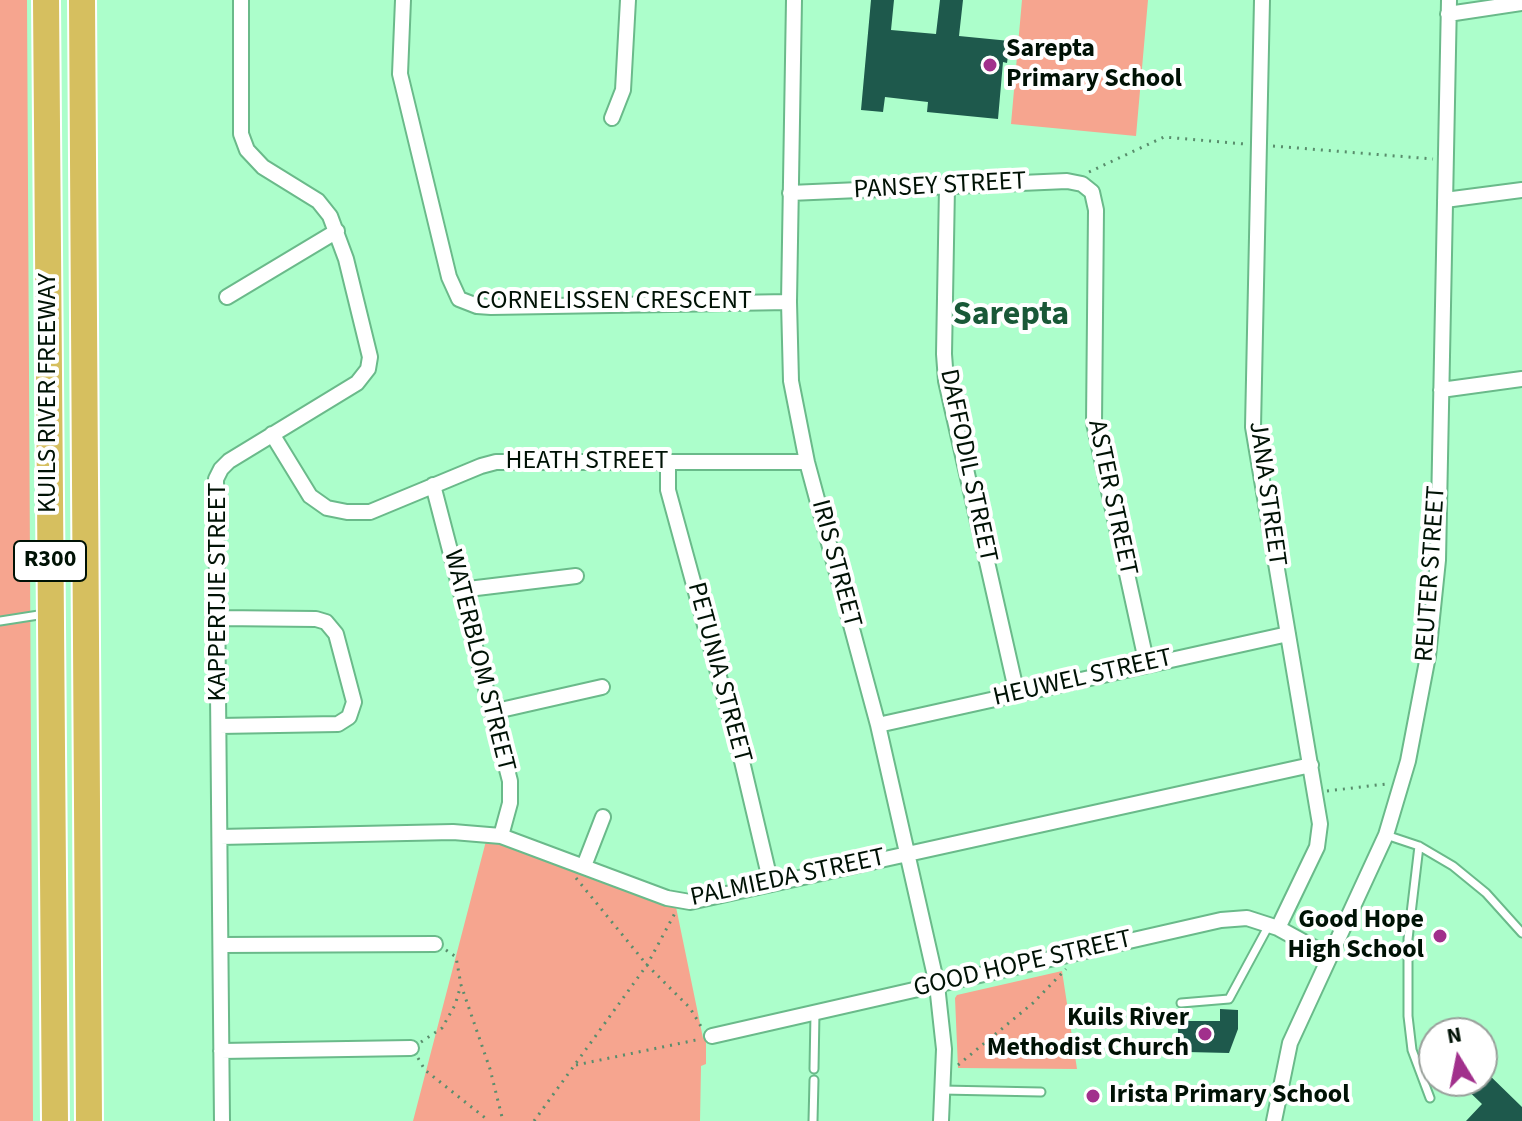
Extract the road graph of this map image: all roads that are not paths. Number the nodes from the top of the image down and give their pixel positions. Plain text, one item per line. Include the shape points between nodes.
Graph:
1 (46, 0) edge
2 (82, 0) edge
3 (241, 0) edge
4 (403, 0) edge
5 (628, 0) edge
6 (794, 0) edge
7 (1262, 0) edge
8 (1522, 3) edge
9 (1448, 7) edge
10 (612, 118) dead end
11 (947, 187) junction
12 (1088, 188) joint
13 (1522, 190) edge
14 (790, 193) junction
15 (1445, 200) junction
16 (337, 231) junction
17 (227, 297) dead end
18 (789, 302) junction
19 (1522, 379) edge
20 (1441, 390) junction
21 (272, 434) junction
22 (668, 462) junction
23 (807, 462) junction
24 (433, 485) junction
25 (576, 576) dead end
26 (460, 590) junction
27 (51, 614) junction
28 (218, 618) junction
29 (0, 621) edge
30 (1288, 634) junction
31 (1147, 665) junction
32 (602, 687) dead end
33 (1017, 694) junction
34 (492, 712) junction
35 (878, 725) junction
36 (219, 726) junction
37 (1311, 765) junction
38 (603, 817) dead end
39 (1386, 835) junction
40 (501, 836) junction
41 (220, 837) junction
42 (1419, 846) junction
43 (907, 854) junction
44 (584, 866) junction
45 (771, 884) junction
46 (1274, 927) junction
47 (1522, 933) edge
48 (435, 944) road end
49 (221, 945) junction
50 (1329, 956) junction
51 (937, 985) junction
52 (1181, 1003) dead end
53 (815, 1013) junction
54 (712, 1036) road end
55 (411, 1048) road end
56 (221, 1051) junction
57 (814, 1069) dead end
58 (814, 1080) dead end
59 (942, 1090) junction
60 (1041, 1092) dead end
61 (1430, 1098) dead end
62 (55, 1121) edge
63 (89, 1121) edge
64 (222, 1121) edge
65 (813, 1121) edge
66 (941, 1121) edge
67 (1274, 1121) edge

1 - 27 highway, KUILS RIVER FREEWAY / R300
2 - 63 highway, KUILS RIVER FREEWAY / R300
3 - 16 street, KAPPERTJIE STREET via 241,134 247,150 263,167 318,201
4 - 18 street, CORNELISSEN CRESCENT via 400,74 449,277 459,299 491,307
5 - 10 street via 623,90
6 - 14 street, IRIS STREET
7 - 30 street, JANA STREET via 1253,427
8 - 9 street
9 - 15 street, REUTER STREET
11 - 12 street, PANSEY STREET via 1072,181
11 - 14 street, PANSEY STREET
11 - 33 street, DAFFODIL STREET via 946,381
12 - 31 street, ASTER STREET via 1096,210 1094,423
13 - 15 street
14 - 18 street, IRIS STREET
15 - 20 street, REUTER STREET
16 - 17 street
16 - 21 street, KAPPERTJIE STREET via 369,350 368,369 357,383
18 - 23 street, IRIS STREET via 791,381
19 - 20 street
20 - 39 street, REUTER STREET via 1435,592 1416,722
21 - 24 street, HEATH STREET via 310,496 327,508 370,512
21 - 28 street, KAPPERTJIE STREET via 229,461 216,479
22 - 23 street, HEATH STREET
22 - 24 street, HEATH STREET via 496,462
22 - 45 street, PETUNIA STREET via 668,490
23 - 35 street, IRIS STREET
24 - 26 street, WATERBLOM STREET
25 - 26 street
26 - 34 street, WATERBLOM STREET
27 - 29 lane
27 - 62 highway, KUILS RIVER FREEWAY / R300
28 - 36 street, KAPPERTJIE STREET
28 - 36 street via 326,622 336,634 354,702 349,717 338,724
30 - 31 street, HEUWEL STREET
30 - 37 street, JANA STREET
31 - 33 street, HEUWEL STREET
32 - 34 street
33 - 35 street, HEUWEL STREET
34 - 40 street, WATERBLOM STREET via 510,788
35 - 43 street, IRIS STREET
36 - 41 street, KAPPERTJIE STREET
37 - 43 street, PALMIEDA STREET
37 - 46 street, JANA STREET via 1320,824 1317,847
38 - 44 street
39 - 42 lane
39 - 50 street, REUTER STREET
40 - 41 street, PALMIEDA STREET via 453,832
40 - 44 street, PALMIEDA STREET
41 - 49 street, KAPPERTJIE STREET
42 - 47 lane via 1486,893
42 - 61 lane via 1408,939 1408,1016 1412,1050
43 - 45 street, PALMIEDA STREET
43 - 51 street, IRIS STREET
44 - 45 street, PALMIEDA STREET via 679,902
46 - 50 street, GOOD HOPE STREET
46 - 51 street, GOOD HOPE STREET via 1247,918 1221,920
46 - 52 lane via 1229,999
48 - 49 street
49 - 56 street, KAPPERTJIE STREET
50 - 67 street, REUTER STREET via 1290,1043
51 - 53 street, GOOD HOPE STREET
51 - 59 street, IRIS STREET
53 - 54 street, GOOD HOPE STREET
53 - 57 lane
55 - 56 street
56 - 64 street, KAPPERTJIE STREET
58 - 65 lane
59 - 60 lane
59 - 66 street, IRIS STREET

